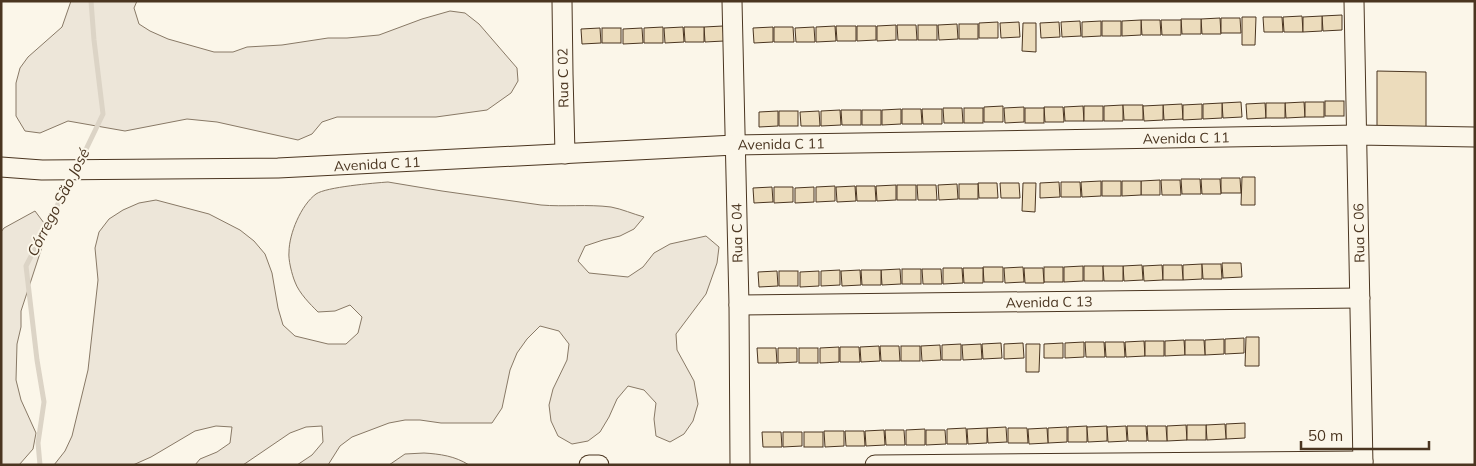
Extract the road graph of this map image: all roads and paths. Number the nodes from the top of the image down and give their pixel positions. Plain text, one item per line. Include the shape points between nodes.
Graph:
1 (562, 1) edge
2 (732, 1) edge
3 (1354, 1) edge
4 (1357, 135) junction
5 (1475, 137) edge
6 (735, 145) junction
7 (565, 154) junction
8 (1, 167) edge
9 (1360, 298) junction
10 (739, 305) junction
11 (1363, 463) edge
12 (589, 465) edge
13 (598, 465) edge
14 (740, 465) edge
15 (875, 465) edge

1 - 7 street, Rua C 02
2 - 6 street, Rua C 04
3 - 4 street, Rua C 06
4 - 5 street, Avenida C 11
4 - 6 street, Avenida C 11
4 - 9 street, Rua C 06
6 - 7 street, Avenida C 11
6 - 10 street, Rua C 04
7 - 8 street, Avenida C 11 via 278,168 42,170
9 - 10 street, Avenida C 13
9 - 11 street, Rua C 06
10 - 14 street, Rua C 04
11 - 15 street
12 - 13 street

